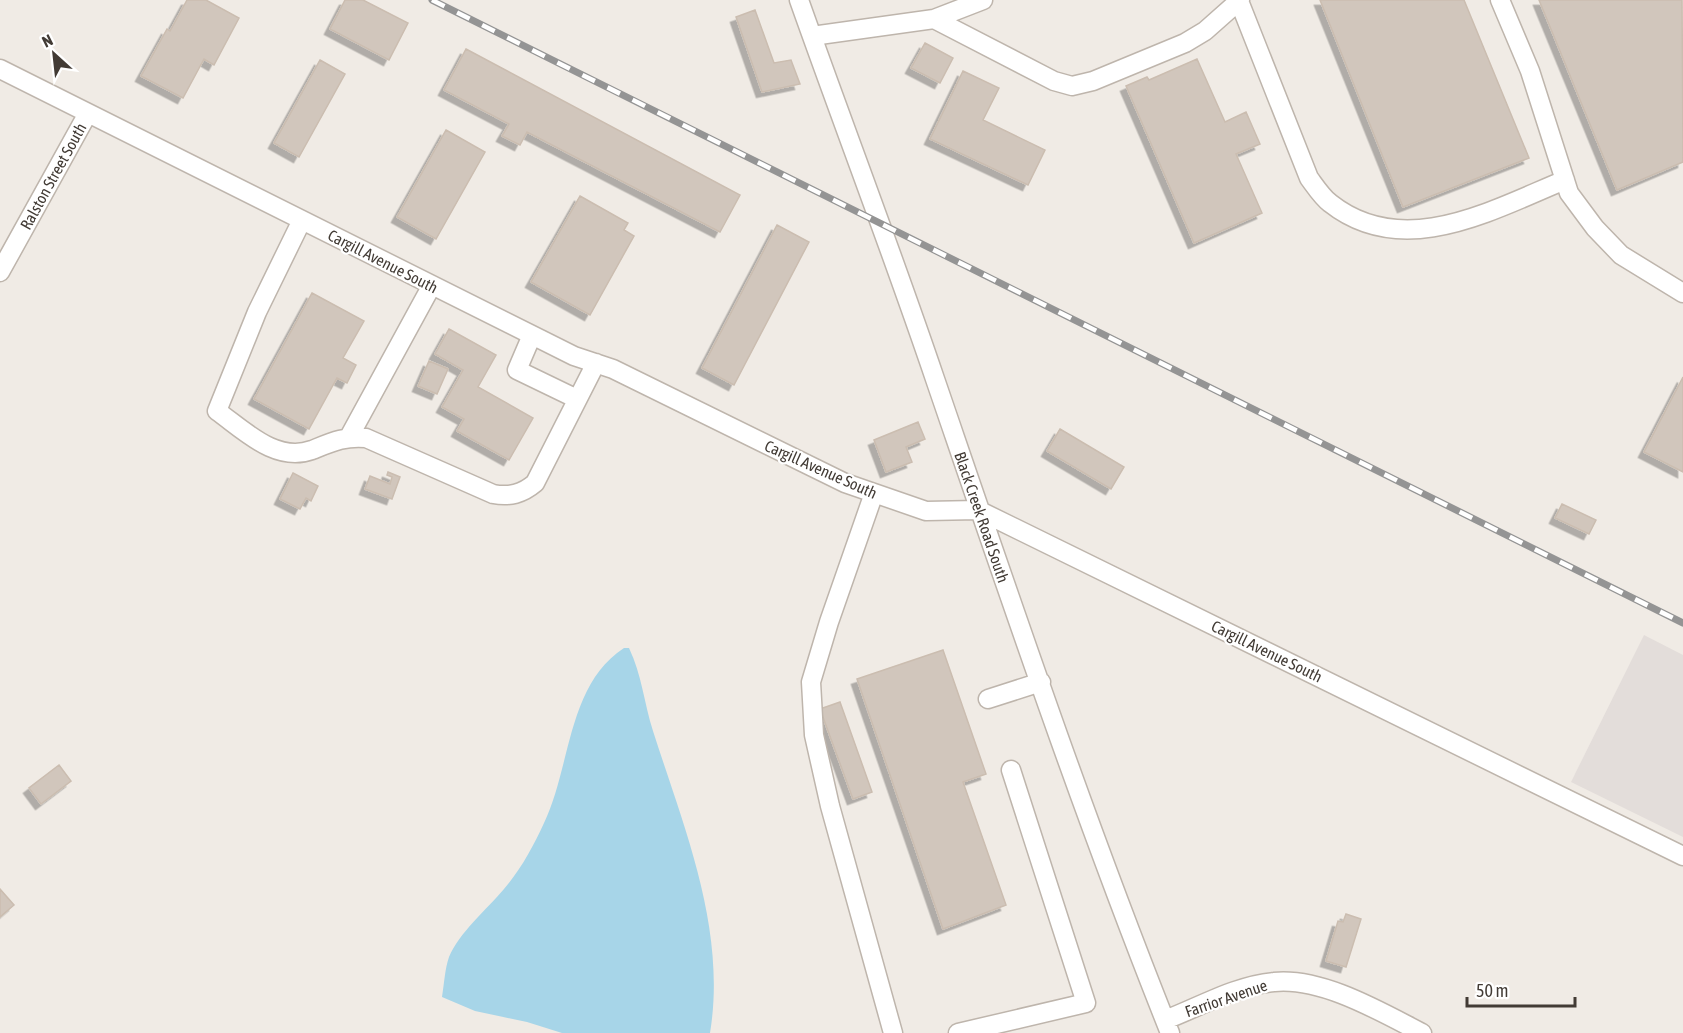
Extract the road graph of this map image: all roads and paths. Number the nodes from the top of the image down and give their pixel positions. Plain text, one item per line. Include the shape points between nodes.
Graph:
1 (799, 0) edge
2 (983, 0) edge
3 (1500, 0) edge
4 (1239, 1) edge
5 (936, 12) edge
6 (812, 36) junction
7 (0, 69) edge
8 (88, 113) junction
9 (1565, 180) junction
10 (302, 220) junction
11 (0, 272) edge
12 (432, 285) junction
13 (1683, 293) edge
14 (532, 335) junction
15 (596, 363) junction
16 (577, 399) junction
17 (349, 437) junction
18 (874, 493) junction
19 (978, 510) junction
20 (1041, 682) junction
21 (988, 699) dead end
22 (1011, 770) dead end
23 (1683, 856) edge
24 (1168, 1026) edge
25 (893, 1033) edge
26 (958, 1033) edge
27 (1422, 1033) edge

1 - 6 street, Black Creek Road South
2 - 5 street
3 - 9 street via 1530,71
4 - 5 street via 1205,32 1185,43 1072,86 1054,81
4 - 9 street via 1309,178 1328,202 1353,219 1382,228 1448,226
5 - 6 street
6 - 19 street, Black Creek Road South via 893,257
7 - 8 street, Cargill Avenue South
8 - 10 street, Cargill Avenue South
8 - 11 street, Ralston Street South
9 - 13 street via 1569,193 1595,228 1621,255
10 - 12 street, Cargill Avenue South
10 - 17 street via 257,312 218,411 260,443 292,454
12 - 14 street, Cargill Avenue South
12 - 17 street
14 - 15 street, Cargill Avenue South
14 - 16 street via 517,370
15 - 16 street
15 - 18 street, Cargill Avenue South via 802,464
16 - 17 street via 535,483 514,495 493,494 366,438
18 - 19 street, Cargill Avenue South via 926,511
18 - 25 street via 811,682 814,735 828,796
19 - 20 street, Black Creek Road South
19 - 23 street, Cargill Avenue South
20 - 21 street
20 - 24 street, Black Creek Road South
22 - 26 street via 1086,1003
24 - 27 street, Farrior Avenue via 1252,986 1290,981 1346,996

